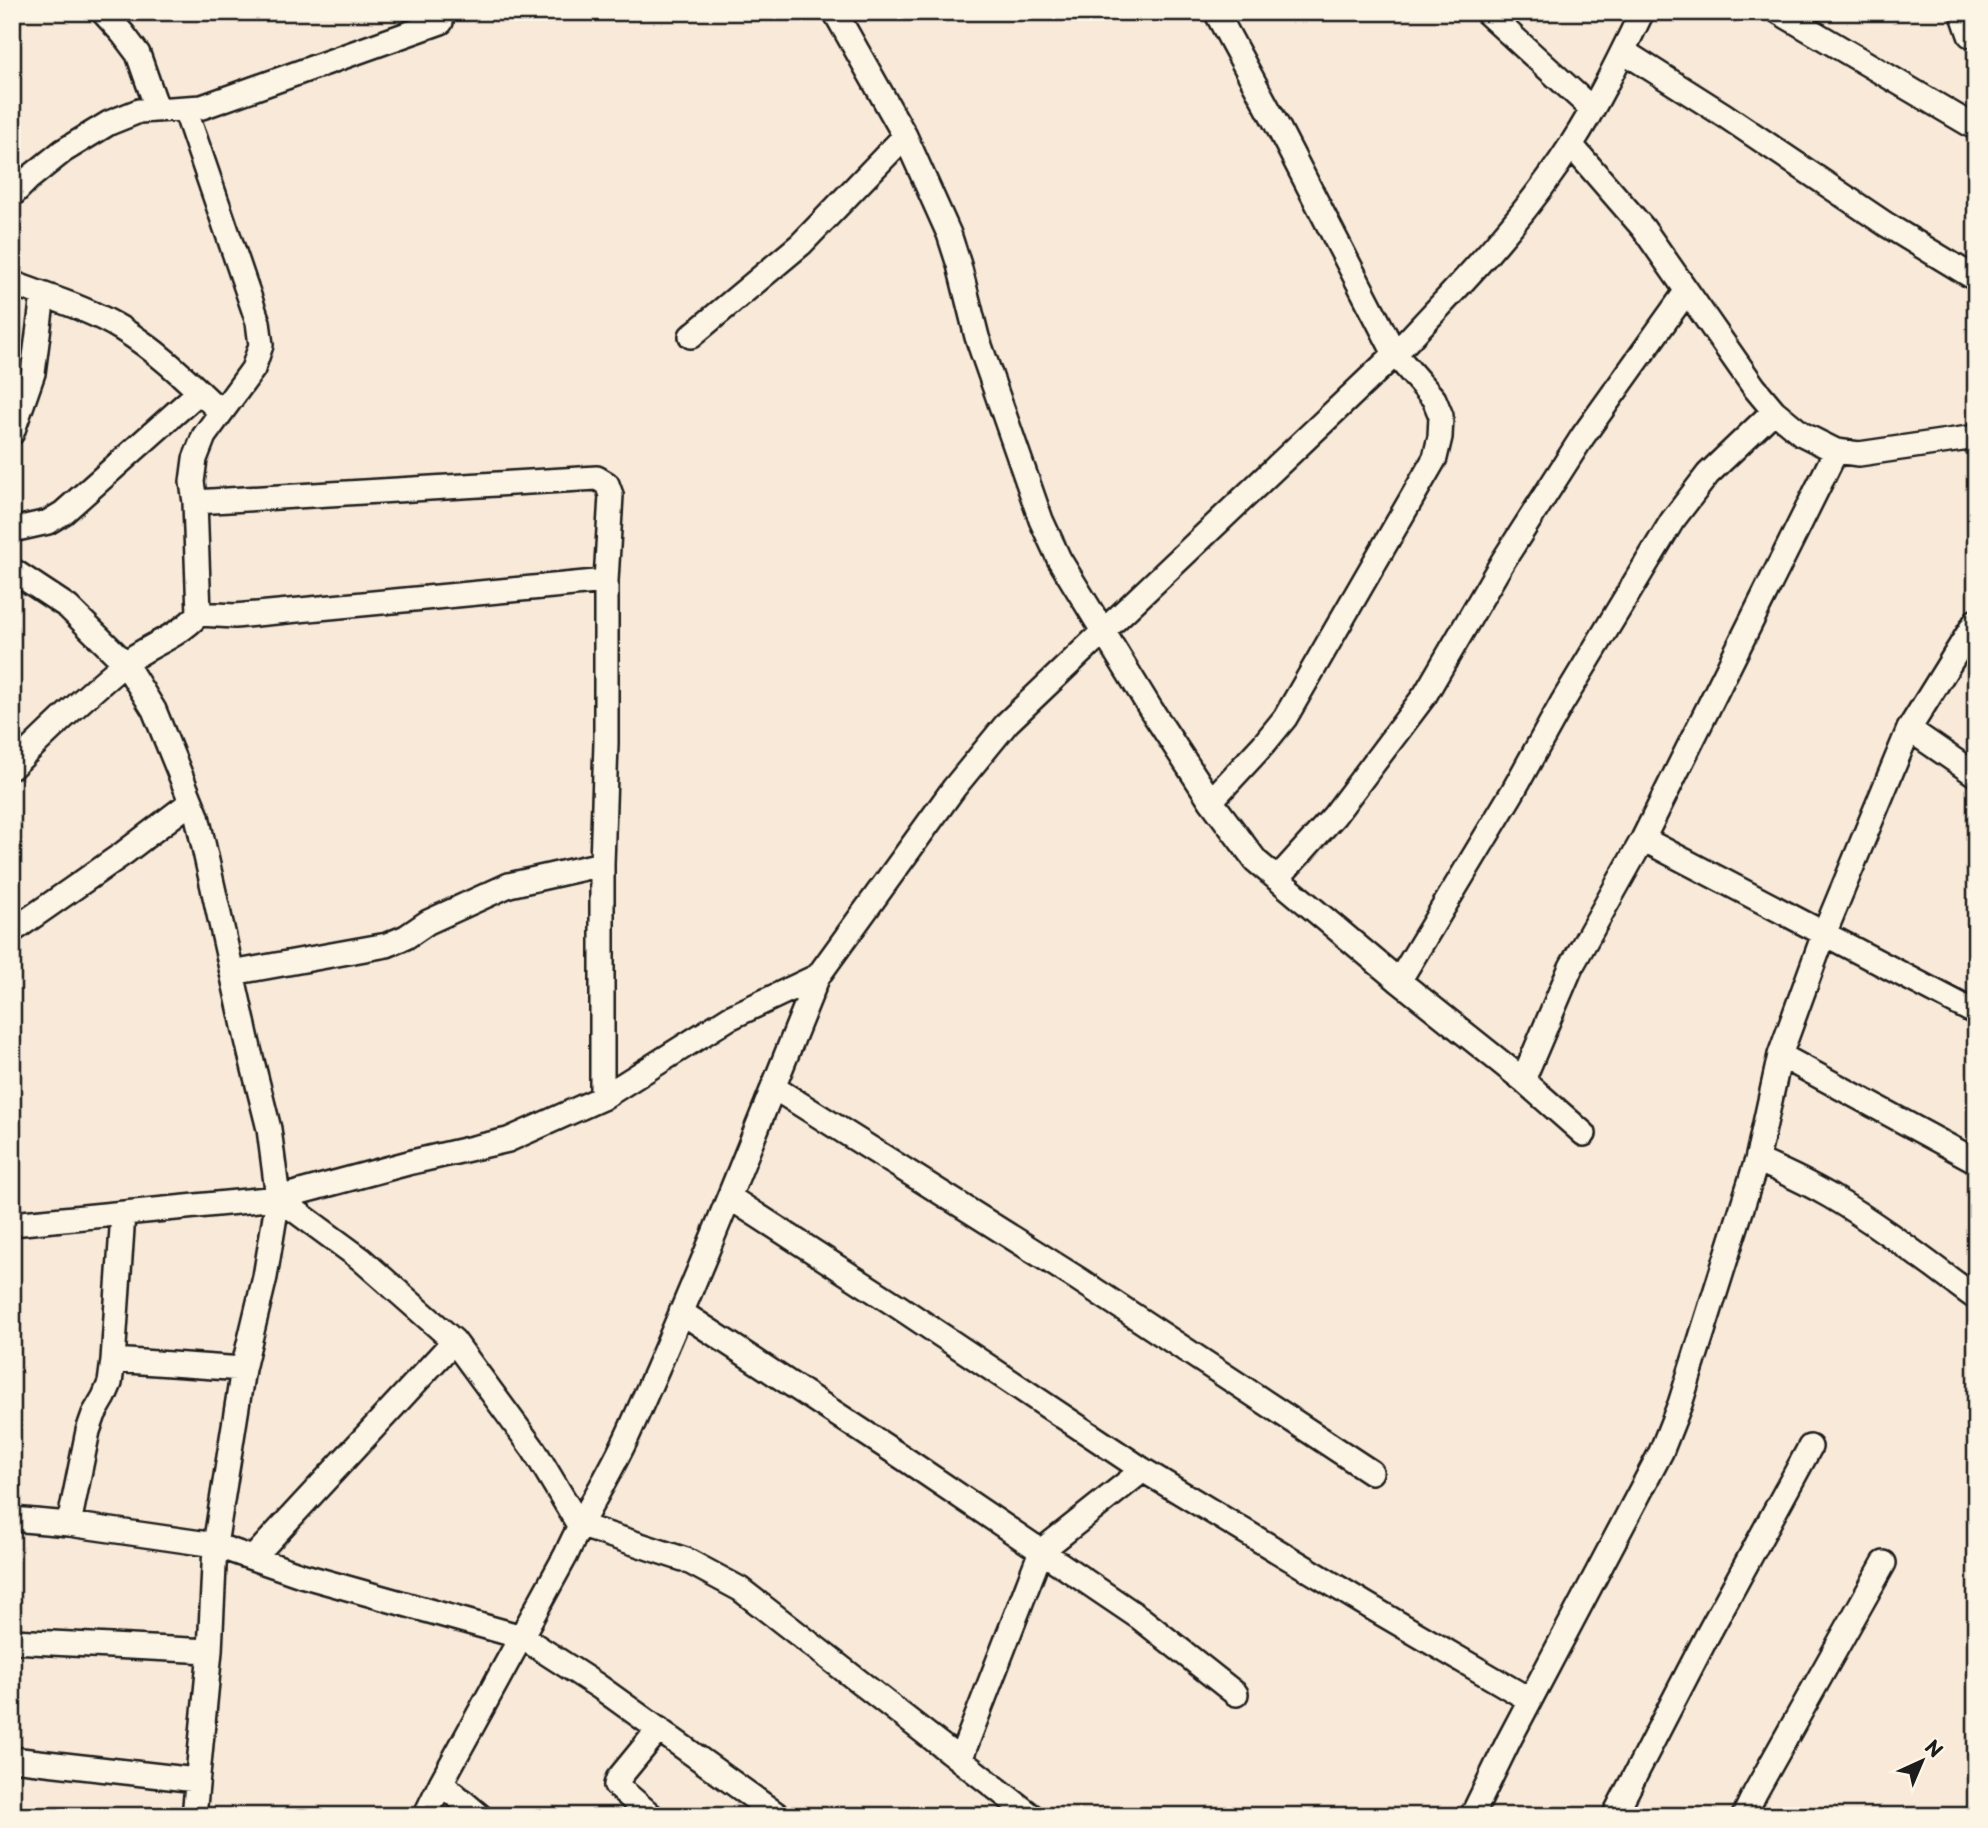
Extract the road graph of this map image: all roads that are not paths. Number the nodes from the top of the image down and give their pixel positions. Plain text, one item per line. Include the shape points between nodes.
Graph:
1 (103, 12) edge
2 (835, 12) edge
3 (1216, 12) edge
4 (1486, 12) edge
5 (1642, 12) edge
6 (1779, 12) edge
7 (1962, 12) edge
8 (441, 22) dead end
9 (1970, 34) dead end
10 (1623, 51) junction
11 (157, 108) junction
12 (1592, 109) junction
13 (185, 110) junction
14 (1976, 128) edge
15 (905, 136) junction
16 (1571, 145) junction
17 (12, 195) edge
18 (1976, 279) edge
19 (12, 282) edge
20 (1686, 292) junction
21 (43, 295) junction
22 (691, 336) dead end
23 (1395, 354) junction
24 (199, 392) junction
25 (1774, 411) junction
26 (221, 412) junction
27 (12, 433) edge
28 (1976, 437) edge
29 (1836, 451) junction
30 (195, 502) junction
31 (12, 530) edge
32 (12, 570) edge
33 (606, 581) junction
34 (198, 614) junction
35 (1976, 621) edge
36 (1103, 633) junction
37 (125, 663) junction
38 (1909, 729) junction
39 (12, 767) edge
40 (1976, 775) edge
41 (1211, 801) junction
42 (191, 802) junction
43 (1643, 839) junction
44 (602, 864) junction
45 (1277, 879) junction
46 (12, 931) edge
47 (1824, 934) junction
48 (232, 973) junction
49 (818, 976) junction
50 (1399, 981) junction
51 (1976, 1013) edge
52 (1780, 1055) junction
53 (1523, 1080) junction
54 (773, 1087) junction
55 (602, 1098) junction
56 (1584, 1134) dead end
57 (1757, 1160) junction
58 (1976, 1161) edge
59 (729, 1197) junction
60 (278, 1198) junction
61 (123, 1214) junction
62 (12, 1224) edge
63 (1976, 1298) edge
64 (681, 1312) junction
65 (454, 1341) junction
66 (113, 1360) junction
67 (243, 1369) junction
68 (1810, 1447) dead end
69 (1143, 1470) junction
70 (1371, 1472) dead end
71 (12, 1519) edge
72 (69, 1524) junction
73 (579, 1525) junction
74 (215, 1545) junction
75 (1041, 1551) junction
76 (253, 1558) junction
77 (1884, 1563) dead end
78 (522, 1637) junction
79 (12, 1642) edge
80 (210, 1651) junction
81 (1236, 1694) dead end
82 (1530, 1700) junction
83 (659, 1729) junction
84 (12, 1759) edge
85 (960, 1760) junction
86 (196, 1780) junction
87 (441, 1783) junction
88 (194, 1816) edge
89 (425, 1816) edge
90 (480, 1816) edge
91 (652, 1816) edge
92 (779, 1816) edge
93 (1032, 1816) edge
94 (1472, 1816) edge
95 (1614, 1816) edge
96 (1744, 1816) edge

1 - 11 street via 138,54
2 - 15 street
3 - 23 street
4 - 12 street
5 - 10 street
6 - 14 street
7 - 9 street
8 - 13 street
10 - 12 street
10 - 18 street
11 - 13 street
11 - 17 street via 109,123 63,151
12 - 16 street
13 - 26 street via 258,322 261,345 253,369
15 - 22 street via 801,244
15 - 36 street via 949,234 977,337 1041,520
16 - 20 street via 1643,228
16 - 23 street via 1520,216
19 - 21 street
20 - 25 street
20 - 45 street via 1583,436 1425,695 1334,816
21 - 24 street via 120,327
21 - 27 street via 33,373
23 - 36 street
23 - 41 street via 1434,399 1441,416 1434,458 1284,718
24 - 26 street
24 - 31 street via 63,513 48,522
25 - 29 street via 1802,434
25 - 50 street via 1708,474 1672,521
26 - 30 street via 195,459
28 - 29 street via 1859,454
29 - 43 street
30 - 33 street via 597,478 607,484 611,495
30 - 34 street
32 - 37 street via 68,607
33 - 34 street via 262,613
33 - 44 street
34 - 37 street via 180,632
35 - 38 street
36 - 41 street
36 - 49 street via 1008,722 954,788
37 - 39 street
37 - 42 street via 155,710
38 - 40 street
38 - 47 street
41 - 45 street via 1256,861
42 - 46 street
42 - 48 street
43 - 47 street
43 - 53 street via 1571,967
44 - 48 street via 509,885 387,945
44 - 55 street
45 - 50 street
47 - 51 street
47 - 52 street
48 - 60 street via 269,1129
49 - 54 street
49 - 55 street via 729,1018
50 - 53 street
52 - 57 street
52 - 58 street
53 - 56 street
54 - 59 street
54 - 70 street
55 - 60 street via 508,1140
57 - 63 street via 1840,1203
57 - 82 street via 1661,1452
59 - 64 street
59 - 69 street
60 - 61 street
60 - 65 street via 361,1259
60 - 67 street
61 - 62 street
61 - 66 street
64 - 73 street via 630,1431
64 - 75 street
65 - 73 street via 534,1450
65 - 76 street
66 - 67 street
66 - 72 street via 110,1383 88,1431
67 - 74 street
68 - 95 street
69 - 75 street
69 - 82 street
71 - 72 street
72 - 74 street
73 - 78 street
73 - 85 street via 686,1560 740,1590
74 - 76 street
74 - 80 street
75 - 81 street via 1140,1618
75 - 85 street
76 - 78 street
77 - 96 street
78 - 83 street
78 - 87 street
79 - 80 street
80 - 86 street
82 - 94 street
83 - 91 street via 616,1785
83 - 92 street
84 - 86 street
85 - 93 street
86 - 88 street
87 - 89 street
87 - 90 street

